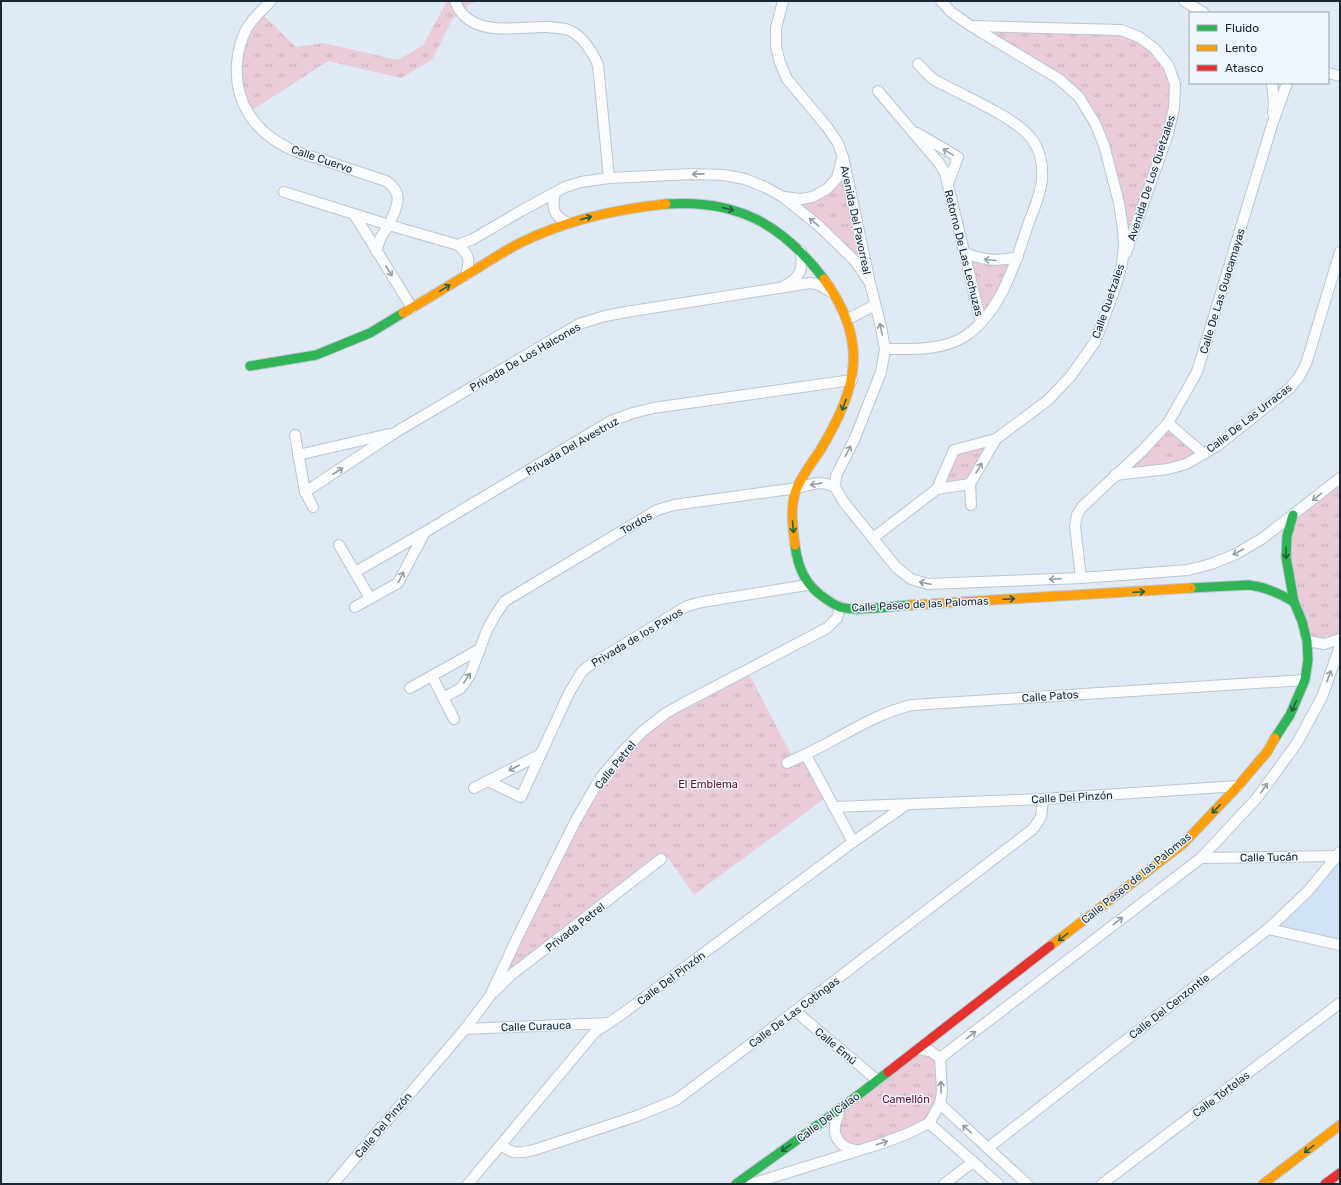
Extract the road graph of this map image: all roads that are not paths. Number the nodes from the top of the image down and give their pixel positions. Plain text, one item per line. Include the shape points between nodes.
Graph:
1 (271, 1) edge
2 (455, 1) edge
3 (783, 1) edge
4 (941, 1) edge
5 (1184, 1) edge
6 (1202, 12) edge
7 (971, 26) junction
8 (918, 64) dead end
9 (1329, 73) edge
10 (1340, 76) edge
11 (1272, 84) edge
12 (1287, 84) edge
13 (878, 90) dead end
14 (1272, 125) junction
15 (909, 128) junction
16 (843, 157) junction
17 (609, 178) junction
18 (948, 184) junction
19 (284, 192) dead end
20 (555, 193) junction
21 (783, 197) junction
22 (354, 214) junction
23 (568, 223) junction
24 (389, 225) junction
25 (458, 245) junction
26 (376, 251) junction
27 (801, 251) junction
28 (1340, 252) edge
29 (964, 253) junction
30 (1018, 257) junction
31 (1122, 265) junction
32 (466, 275) junction
33 (870, 284) junction
34 (782, 287) junction
35 (836, 296) junction
36 (875, 305) junction
37 (412, 308) junction
38 (848, 319) junction
39 (981, 322) junction
40 (885, 349) junction
41 (250, 366) dead end
42 (852, 380) junction
43 (1168, 423) junction
44 (396, 432) junction
45 (295, 435) dead end
46 (996, 439) junction
47 (1204, 454) junction
48 (298, 456) junction
49 (1115, 475) junction
50 (1340, 478) edge
51 (970, 484) junction
52 (797, 488) junction
53 (835, 488) junction
54 (937, 489) junction
55 (305, 492) junction
56 (971, 505) dead end
57 (313, 507) dead end
58 (1293, 515) junction
59 (425, 532) junction
60 (873, 538) junction
61 (339, 545) dead end
62 (355, 572) junction
63 (1081, 578) junction
64 (807, 585) junction
65 (370, 598) junction
66 (1294, 602) junction
67 (355, 607) dead end
68 (840, 607) junction
69 (1340, 639) edge
70 (1307, 641) junction
71 (1340, 646) edge
72 (480, 649) junction
73 (432, 676) junction
74 (1306, 680) junction
75 (410, 688) dead end
76 (443, 698) junction
77 (454, 718) dead end
78 (541, 754) junction
79 (806, 755) junction
80 (787, 763) dead end
81 (488, 781) junction
82 (1238, 786) junction
83 (474, 788) dead end
84 (1043, 799) junction
85 (906, 805) junction
86 (834, 807) junction
87 (853, 842) junction
88 (1338, 854) edge
89 (1201, 858) junction
90 (661, 860) dead end
91 (1268, 929) junction
92 (1340, 946) edge
93 (490, 996) junction
94 (1340, 1004) edge
95 (795, 1011) junction
96 (608, 1023) junction
97 (465, 1029) junction
98 (918, 1049) junction
99 (940, 1058) junction
100 (877, 1080) junction
101 (940, 1104) junction
102 (840, 1109) junction
103 (929, 1123) junction
104 (1340, 1125) edge
105 (501, 1145) junction
106 (988, 1148) junction
107 (858, 1150) junction
108 (973, 1162) junction
109 (1340, 1173) edge
110 (333, 1184) edge
111 (468, 1184) edge
112 (736, 1184) edge
113 (751, 1184) edge
114 (944, 1184) edge
115 (998, 1184) edge
116 (1027, 1184) edge
117 (1102, 1184) edge
118 (1263, 1184) edge
119 (1327, 1184) edge

1 - 24 street, Calle Cuervo via 255,17 241,42 236,74 244,106 268,136 289,149 386,180 394,186 398,192 398,201
2 - 17 street via 461,12 473,23 492,29 554,28 569,30 583,40 592,51 598,65
3 - 16 street, Avenida Del Pavorreal via 776,28 776,46 780,63 788,79 838,143
4 - 7 street, Calle Quetzales via 951,12
5 - 6 street
7 - 31 street, Calle Quetzales via 1058,79 1088,110 1104,145 1119,203 1124,235
7 - 31 street, Avenida De Los Quetzales via 1121,30 1139,37 1154,48 1168,65 1175,84 1174,108 1168,134
8 - 30 street via 934,80 1018,125 1032,139 1042,166 1042,181
9 - 10 street
11 - 14 street
12 - 14 street, Calle De Las Guacamayas
13 - 15 street, Retorno De Las Lechuzas
14 - 43 street, Calle De Las Guacamayas via 1197,372
15 - 18 street, Retorno De Las Lechuzas via 939,163
18 -> 15 street, Retorno De Las Lechuzas via 958,157
16 - 21 street, Avenida Del Pavorreal via 838,178 827,189 812,197
16 - 33 street, Avenida Del Pavorreal
17 - 20 street via 581,182
21 -> 17 street via 745,178 724,175
18 - 29 street, Retorno De Las Lechuzas
19 - 22 street
20 - 23 street via 555,212
20 - 25 street
33 -> 21 street via 855,261 818,225
22 - 24 street
22 - 26 street
23 -> 27 street, Calle Paseo de las Palomas via 660,205 700,204 731,210 760,220 779,231
23 - 32 street, Calle Paseo de las Palomas via 524,241
24 - 25 street
24 - 26 street
25 - 32 street via 468,257
26 -> 37 street
27 - 34 street, Privada De Los Halcones via 802,268 794,280
27 - 35 street, Calle Paseo de las Palomas
28 - 47 street, Calle De Las Urracas via 1306,364 1299,377 1284,393
30 -> 29 street via 991,260
29 - 39 street, Retorno De Las Lechuzas
30 - 39 street via 999,298
31 - 46 street, Calle Quetzales via 1095,342 1081,364 1047,401
37 -> 32 street, Calle Paseo de las Palomas
33 - 36 street
34 - 35 street, Privada De Los Halcones via 818,284
34 - 44 street, Privada De Los Halcones via 626,312 579,324
35 - 38 street, Calle Paseo de las Palomas
36 - 38 street
40 -> 36 street
37 - 41 street, Calle Paseo de las Palomas via 370,333 316,355
38 - 42 street, Calle Paseo de las Palomas via 854,348
39 - 40 street via 968,334 944,345
53 -> 40 street via 836,476 855,438 881,372
42 -> 52 street, Calle Paseo de las Palomas via 838,420
42 - 59 street, Privada Del Avestruz via 633,413 611,421
43 - 47 street
43 - 49 street, Calle De Las Guacamayas
44 - 48 street, Privada De Los Halcones
55 -> 44 street, Privada De Los Halcones
45 - 48 street
51 -> 46 street
46 - 54 street, Calle Quetzales via 954,450
47 - 49 street, Calle De Las Urracas via 1186,464 1168,469
48 - 55 street
49 - 63 street via 1077,515 1075,526
50 -> 58 street, Calle Paseo de las Palomas
51 - 54 street
51 - 56 street
53 -> 52 street, Tordos via 825,483
52 -> 64 street, Calle Paseo de las Palomas via 791,511 793,534 797,563
52 - 72 street, Tordos via 674,505 657,510 505,601 487,630
53 - 60 street, Calle Paseo de las Palomas via 843,502
54 - 60 street
55 - 57 street
58 -> 63 street, Calle Paseo de las Palomas via 1263,538 1236,554 1211,564 1188,570
58 -> 66 street, Calle Paseo de las Palomas via 1287,536 1286,557
59 - 62 street, Privada Del Avestruz
65 -> 59 street via 398,583
63 -> 60 street, Calle Paseo de las Palomas via 928,584 911,579 896,567
61 - 62 street
62 - 65 street
64 - 68 street, Calle Paseo de las Palomas
64 - 78 street, Privada de los Pavos via 687,606 587,667 572,688
65 - 67 street
68 -> 66 street, Calle Paseo de las Palomas via 864,608 1249,585 1265,587
66 - 70 street, Calle Paseo de las Palomas
68 - 93 street, Calle Petrel via 837,618 827,628 682,704 643,731 625,750 601,777 576,820
69 - 70 street via 1324,644
70 - 74 street, Calle Paseo de las Palomas
89 -> 71 street, Calle Paseo de las Palomas via 1256,798 1297,743 1322,697
72 - 73 street
76 -> 72 street, Tordos via 461,688 470,675
73 - 75 street
73 - 76 street
74 - 79 street, Calle Patos via 912,705 882,715
74 -> 82 street, Calle Paseo de las Palomas via 1290,715 1267,752
76 - 77 street
78 -> 81 street
78 - 81 street, Privada de los Pavos via 521,797
79 - 80 street, Calle Patos
79 - 86 street
81 - 83 street
82 - 84 street, Calle Del Pinzón
82 -> 98 street, Calle Paseo de las Palomas via 1183,844
84 - 85 street, Calle Del Pinzón
84 - 95 street, Calle De Las Cotingas via 1041,817 1033,829
85 - 86 street, Calle Del Pinzón
85 - 87 street, Calle Del Pinzón
86 - 87 street
87 - 96 street, Calle Del Pinzón
88 - 89 street, Calle Tucán
88 - 91 street, Calle Del Cenzontle via 1308,891
99 -> 89 street, Calle Paseo de las Palomas
90 - 93 street, Privada Petrel via 512,975
91 - 92 street
91 - 106 street, Calle Del Cenzontle
93 - 97 street, Calle Petrel
94 - 117 street, Calle Tórtolas
95 - 100 street, Calle Emú
95 - 105 street, Calle De Las Cotingas via 690,1090 661,1107 534,1150 510,1152
96 - 97 street, Calle Curauca
96 - 105 street, Calle Del Pinzón via 587,1039
97 - 110 street, Calle Del Pinzón
98 - 99 street via 930,1051
98 - 100 street, Calle Del Cálao
101 -> 99 street
100 - 102 street, Calle Del Cálao
101 - 103 street
106 -> 101 street
102 - 107 street via 835,1127 841,1144 848,1150
102 -> 112 street, Calle Del Cálao
107 -> 103 street via 909,1133
103 - 108 street
104 -> 118 street
105 - 111 street, Calle Del Pinzón
106 - 116 street
107 - 113 street
108 - 114 street
108 - 115 street
109 - 119 street

